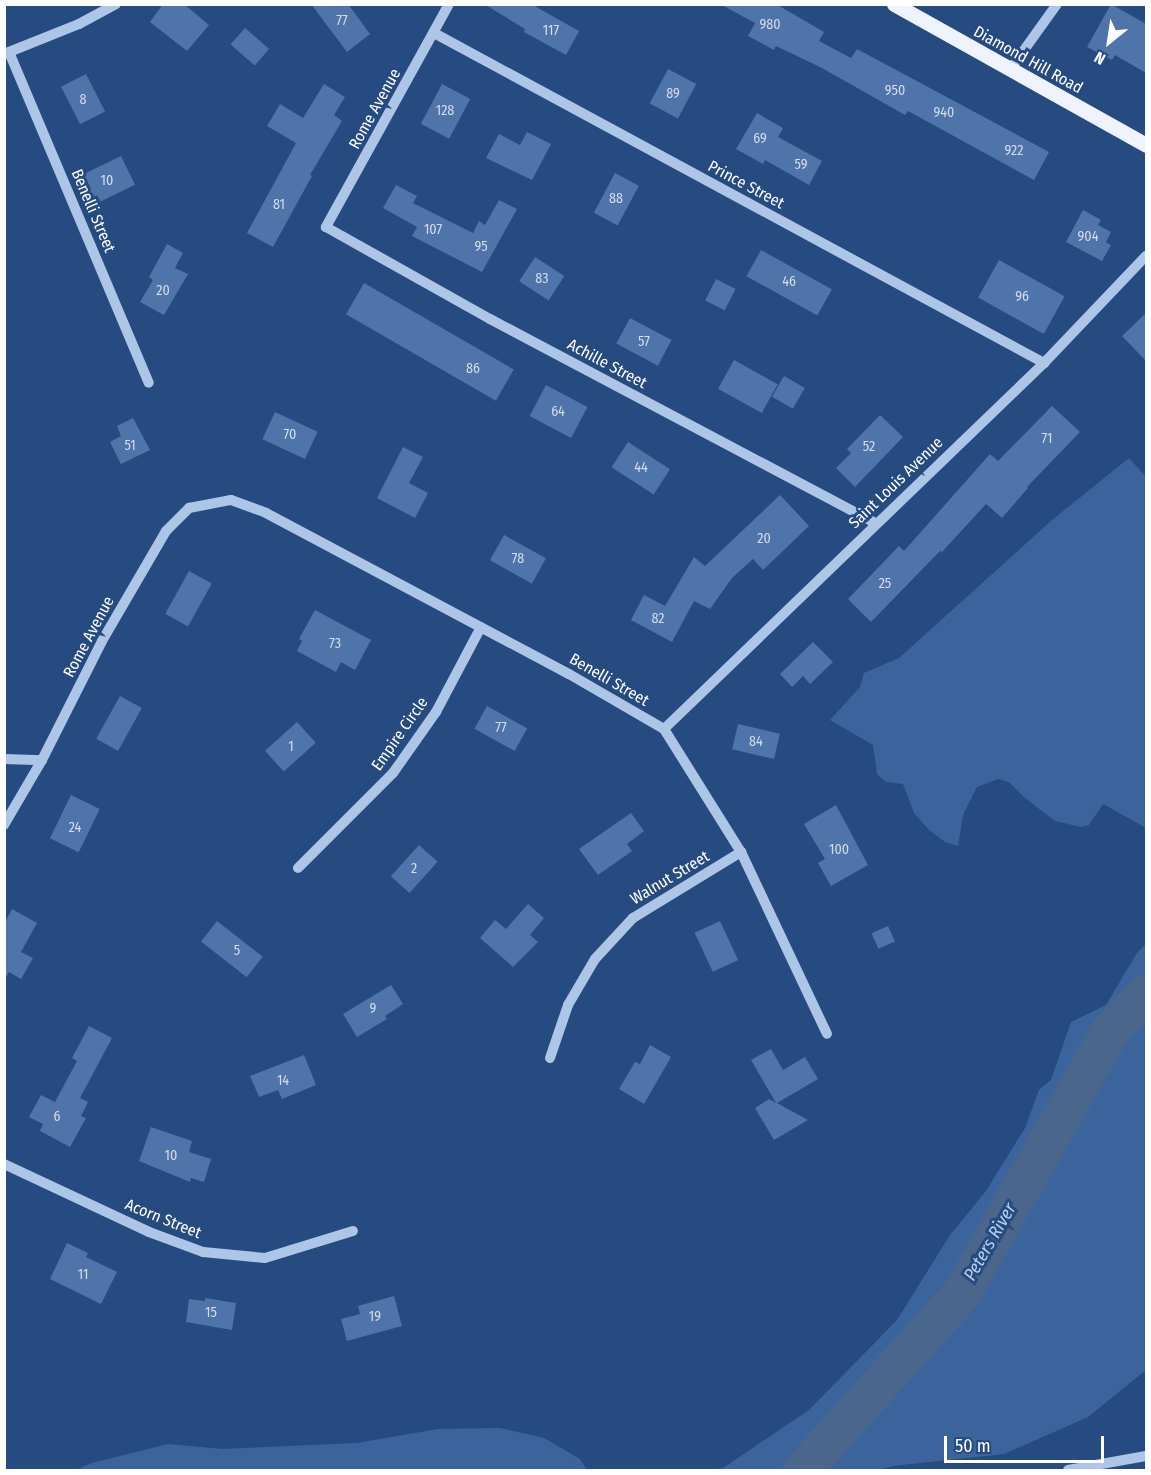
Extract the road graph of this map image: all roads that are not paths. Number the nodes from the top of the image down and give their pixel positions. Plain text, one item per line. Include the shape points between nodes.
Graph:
1 (116, 4) edge
2 (449, 4) edge
3 (894, 4) edge
4 (1058, 4) edge
5 (434, 33) junction
6 (7, 53) edge
7 (1009, 71) junction
8 (1146, 145) edge
9 (326, 227) joint
10 (1146, 256) edge
11 (1044, 363) junction
12 (149, 383) dead end
13 (231, 500) joint
14 (876, 523) junction
15 (481, 627) junction
16 (664, 729) junction
17 (4, 759) edge
18 (42, 760) junction
19 (4, 825) edge
20 (741, 852) junction
21 (298, 868) dead end
22 (827, 1034) dead end
23 (550, 1058) dead end
24 (4, 1164) edge
25 (352, 1232) dead end
26 (1146, 1456) edge
27 (1068, 1470) edge

1 - 6 street via 79,24
2 - 5 street, Rome Avenue
3 - 7 main road, Diamond Hill Road
4 - 7 street
5 - 9 street, Rome Avenue
5 - 11 street, Prince Street
6 - 12 street, Benelli Street
7 - 8 main road, Diamond Hill Road
9 - 14 street, Achille Street via 490,319
10 - 11 street, Saint Louis Avenue
11 - 14 street, Saint Louis Avenue
13 - 15 street, Benelli Street via 266,513
13 - 18 street, Rome Avenue via 189,508 166,531 102,641
14 - 16 street, Saint Louis Avenue
15 - 16 street, Benelli Street
15 - 21 street, Empire Circle via 436,712 393,773
16 - 20 street, Benelli Street
17 - 18 street
18 - 19 street, Rome Avenue
20 - 22 street, Benelli Street
20 - 23 street, Walnut Street via 633,918 595,959 568,1005
24 - 25 street, Acorn Street via 149,1232 203,1252 265,1258
26 - 27 street

